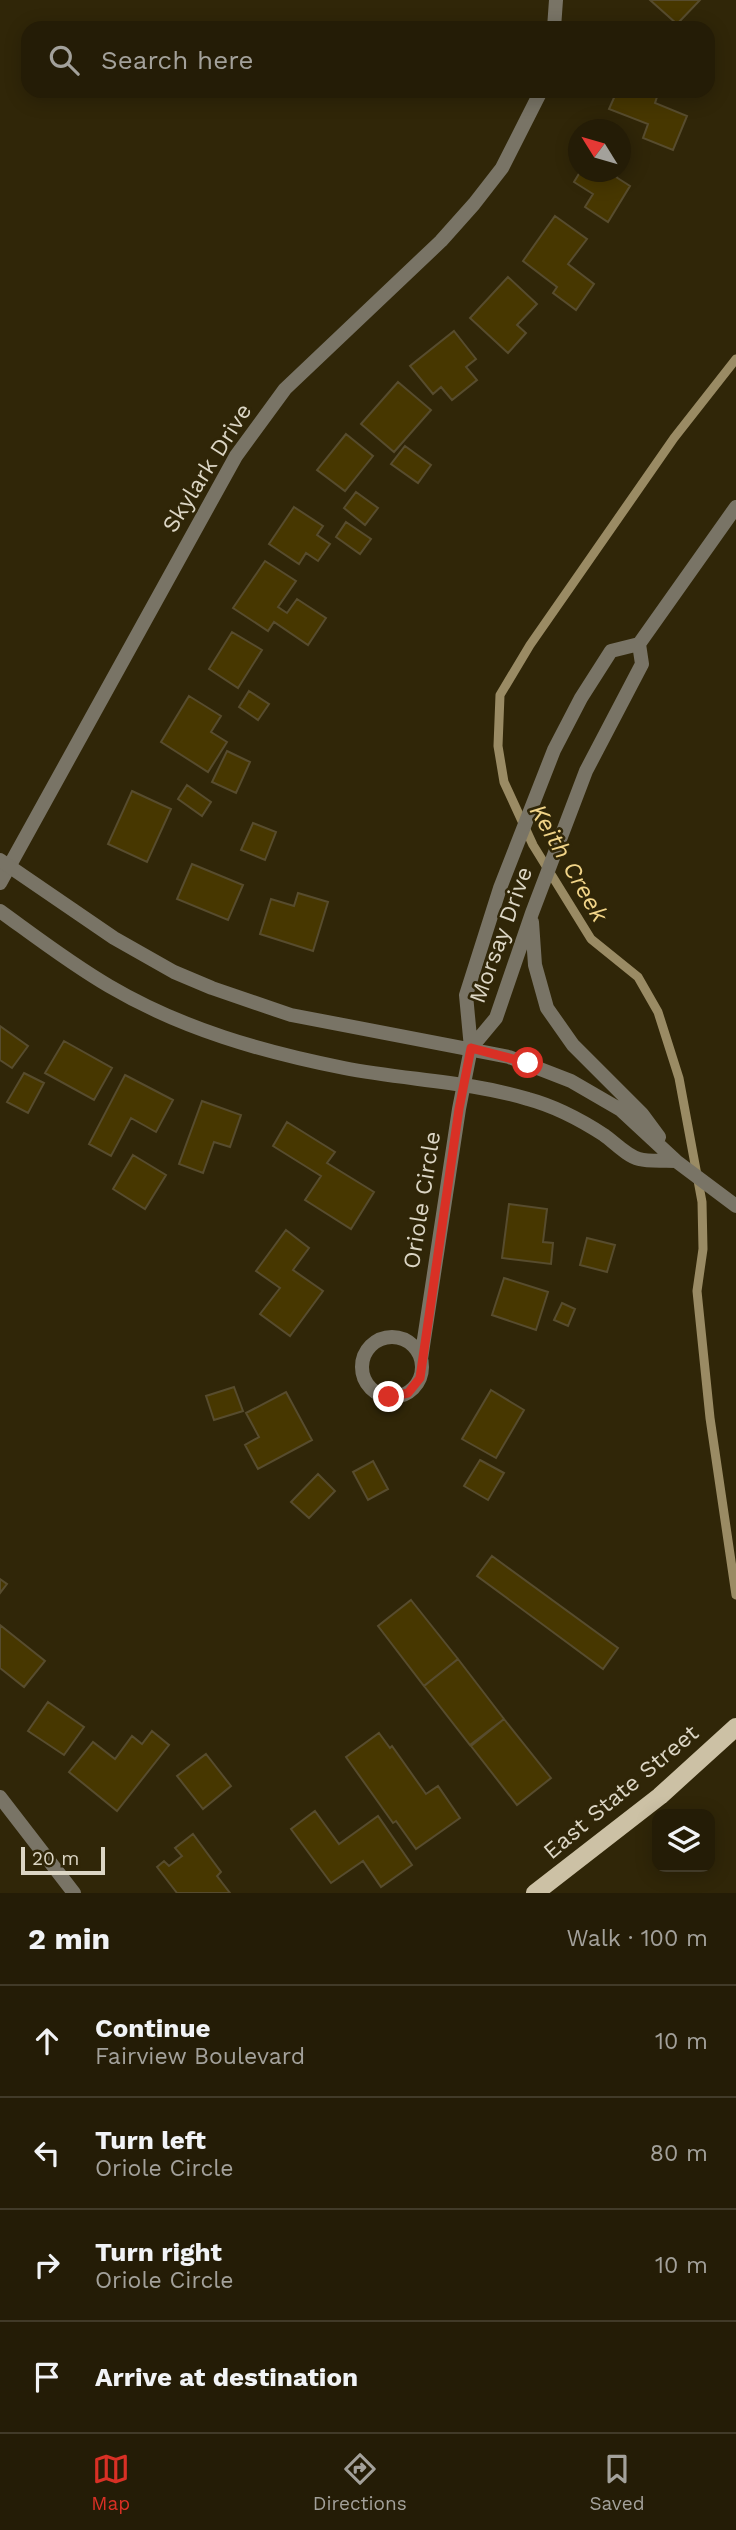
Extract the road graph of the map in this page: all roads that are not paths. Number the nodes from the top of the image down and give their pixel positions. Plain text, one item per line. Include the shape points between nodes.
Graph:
1 (556, 0) edge
2 (554, 21) edge
3 (537, 98) edge
4 (736, 507) edge
5 (639, 644) junction
6 (5, 863) edge
7 (0, 883) edge
8 (0, 911) edge
9 (531, 913) junction
10 (471, 1048) junction
11 (464, 1085) junction
12 (676, 1161) junction
13 (732, 1203) edge
14 (421, 1359) junction
15 (736, 1727) edge
16 (0, 1797) edge
17 (74, 1893) edge
18 (535, 1893) edge

1 - 2 street
3 - 6 street, Skylark Drive via 502,168 474,204 441,242 285,389 236,456
4 - 5 street, Morsay Drive
5 - 9 street, Morsay Drive via 642,664 591,762
5 - 10 street, Morsay Drive via 611,651 580,698 538,788 466,995
6 - 7 street, Skylark Drive
6 - 10 street via 124,944 212,988 291,1015
8 - 11 street via 111,988 209,1032 347,1069
9 - 10 street, Morsay Drive via 496,1018
9 - 12 street via 535,965 547,1008 573,1045 642,1114
10 - 11 street, Oriole Circle
10 - 12 street via 528,1063 592,1092 621,1110
11 - 12 street via 534,1100 580,1120 638,1159
11 - 14 street, Oriole Circle
12 - 13 street
14 - 14 street, Oriole Circle via 410,1343 382,1338 366,1351 362,1371 370,1389 398,1397 408,1393 420,1378
15 - 18 main road, East State Street via 660,1796
16 - 17 street

